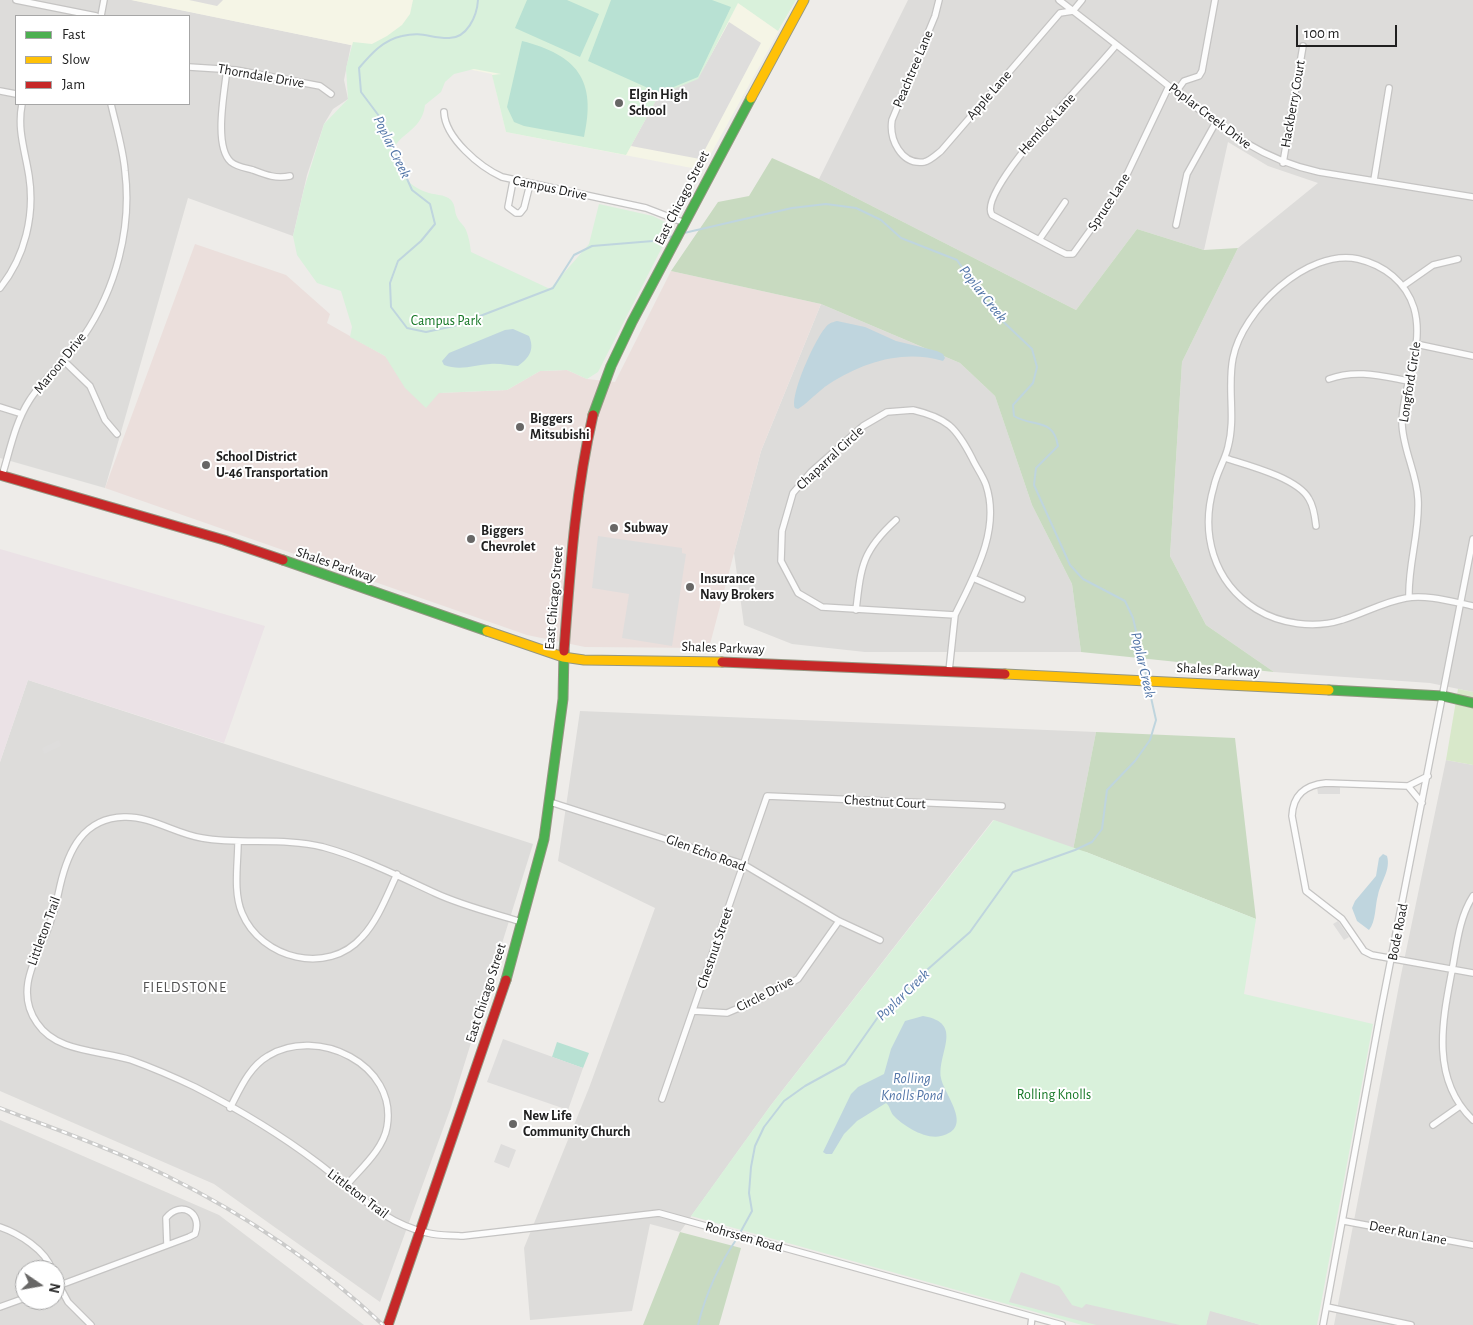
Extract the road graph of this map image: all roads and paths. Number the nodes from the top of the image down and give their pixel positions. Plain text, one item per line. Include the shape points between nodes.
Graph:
1 (16, 0) edge
2 (104, 0) edge
3 (804, 0) edge
4 (939, 0) edge
5 (1059, 0) edge
6 (1082, 0) edge
7 (1215, 0) edge
8 (1073, 11) junction
9 (91, 15) edge
10 (101, 15) edge
11 (1116, 45) junction
12 (1303, 46) dead end
13 (190, 67) edge
14 (227, 68) junction
15 (1169, 86) junction
16 (1389, 88) dead end
17 (0, 90) edge
18 (1176, 92) junction
19 (15, 94) edge
20 (331, 94) dead end
21 (22, 105) edge
22 (111, 105) edge
23 (444, 112) dead end
24 (1216, 122) junction
25 (891, 138) joint
26 (1283, 163) junction
27 (290, 176) dead end
28 (513, 180) junction
29 (1374, 180) junction
30 (530, 184) junction
31 (1473, 197) edge
32 (1065, 202) dead end
33 (990, 210) joint
34 (685, 222) junction
35 (1176, 225) dead end
36 (1039, 240) junction
37 (1458, 259) dead end
38 (1403, 286) junction
39 (0, 288) edge
40 (1416, 344) junction
41 (1473, 356) edge
42 (64, 361) junction
43 (1329, 379) dead end
44 (1409, 381) junction
45 (0, 407) edge
46 (22, 414) junction
47 (117, 434) dead end
48 (1225, 458) junction
49 (1, 475) edge
50 (896, 520) dead end
51 (1316, 526) dead end
52 (1473, 539) edge
53 (973, 578) junction
54 (1408, 597) junction
55 (1022, 599) dead end
56 (1461, 604) junction
57 (1473, 606) edge
58 (856, 610) junction
59 (955, 615) junction
60 (563, 657) junction
61 (949, 670) junction
62 (1443, 696) junction
63 (1473, 703) edge
64 (1428, 776) junction
65 (1408, 786) junction
66 (767, 796) joint
67 (550, 802) junction
68 (1422, 803) junction
69 (1002, 806) dead end
70 (238, 842) junction
71 (743, 864) junction
72 (397, 874) junction
73 (1473, 896) edge
74 (839, 921) junction
75 (522, 922) junction
76 (880, 940) dead end
77 (1392, 959) junction
78 (1452, 969) junction
79 (1473, 973) edge
80 (694, 1011) junction
81 (662, 1098) dead end
82 (1460, 1106) junction
83 (230, 1108) junction
84 (1473, 1120) edge
85 (1433, 1125) dead end
86 (346, 1186) junction
87 (1344, 1220) junction
88 (0, 1227) edge
89 (419, 1231) junction
90 (167, 1245) junction
91 (1473, 1245) edge
92 (44, 1260) edge
93 (65, 1283) edge
94 (65, 1298) edge
95 (15, 1302) edge
96 (1327, 1307) junction
97 (0, 1308) edge
98 (1032, 1317) junction
99 (91, 1325) edge
100 (388, 1325) edge
101 (1031, 1325) edge
102 (1062, 1325) edge
103 (1323, 1325) edge
104 (1411, 1325) edge

1 - 9 street
2 - 10 street
3 - 34 street, East Chicago Street
4 - 25 street, Peachtree Lane via 892,120
5 - 8 street, Poplar Creek Drive
6 - 8 street, Apple Lane
7 - 18 street via 1202,70 1198,76 1184,81
8 - 11 street, Poplar Creek Drive
8 - 25 street, Apple Lane via 1060,12 941,151 929,160 909,158 900,152
11 - 15 street, Poplar Creek Drive
11 - 33 street, Hemlock Lane via 1008,170 994,194
12 - 26 street, Hackberry Court
13 - 14 street, Thorndale Drive
14 - 20 street, Thorndale Drive via 320,86
14 - 27 street via 221,131 227,157 237,165 272,177
15 - 18 street, Poplar Creek Drive
15 - 36 street, Spruce Lane via 1120,189 1075,251 1066,254
16 - 29 street
17 - 19 street
18 - 24 street, Poplar Creek Drive
21 - 39 street via 19,128 29,177 30,216 24,245
22 - 42 street, Maroon Drive via 123,154 126,184 122,243 106,297 84,336
23 - 28 street, Campus Drive via 449,128 477,162 493,173
24 - 26 street, Poplar Creek Drive via 1248,146
24 - 35 street via 1187,174
26 - 29 street, Poplar Creek Drive
28 - 30 street, Campus Drive
28 - 30 street via 508,207 516,213 524,208
29 - 31 street, Poplar Creek Drive
30 - 34 street, Campus Drive via 646,208
32 - 36 street
33 - 36 street, Spruce Lane via 992,215
34 - 60 street, East Chicago Street via 611,366 594,413 579,488
37 - 38 street via 1433,264
38 - 40 street, Longford Circle via 1414,310
38 - 48 street, Longford Circle via 1380,266 1353,258 1334,258 1305,269 1258,308 1241,334 1233,360 1232,427
40 - 41 street
40 - 44 street, Longford Circle
42 - 46 street, Maroon Drive via 34,394
42 - 47 street via 90,386 105,420
43 - 44 street via 1362,373
44 - 54 street, Longford Circle via 1402,420 1418,498
45 - 46 street
46 - 49 street, Maroon Drive
48 - 51 street via 1299,487 1310,499
48 - 54 street, Longford Circle via 1209,502 1210,548 1223,576 1246,602 1277,619 1316,624 1342,620
49 - 60 street, Shales Parkway via 224,540
50 - 58 street via 878,536 866,554 860,573
52 - 56 street, Bode Road
53 - 55 street
53 - 58 street, Chaparral Circle via 987,542 990,512 986,485 955,430 936,415 913,410 887,412 852,434 811,472 793,493 782,531 781,561 798,594 822,607
53 - 59 street, Chaparral Circle
54 - 56 street
56 - 57 street
56 - 62 street, Bode Road
58 - 59 street, Chaparral Circle
59 - 61 street, Chaparral Circle
60 - 61 street, Shales Parkway
60 - 67 street, East Chicago Street via 563,699
61 - 62 street, Shales Parkway
62 - 63 street, Shales Parkway
62 - 64 street, Bode Road
64 - 65 street
64 - 68 street, Bode Road
65 - 68 street
65 - 77 street via 1314,784 1303,789 1292,807 1306,891 1342,919 1364,951
66 - 69 street, Chestnut Court
66 - 71 street, Chestnut Street
67 - 71 street, Glen Echo Road
67 - 75 street, East Chicago Street via 544,839
68 - 77 street, Bode Road
70 - 72 street, Littleton Trail via 318,846
70 - 72 street via 237,884 241,912 264,942 293,956 319,959 350,948 368,929
70 - 83 street, Littleton Trail via 202,838 131,817 98,822 76,842 67,860 52,920 32,963 27,989 35,1021 58,1042 147,1066 197,1088
71 - 74 street, Glen Echo Road
71 - 80 street, Chestnut Street
72 - 75 street, Littleton Trail via 462,905
73 - 78 street via 1462,920
74 - 76 street, Glen Echo Road
74 - 80 street, Circle Drive via 798,979 727,1013
75 - 89 street, East Chicago Street via 504,989
77 - 78 street
77 - 87 street, Bode Road
78 - 79 street
78 - 82 street via 1441,1040 1447,1078
80 - 81 street, Chestnut Street
82 - 84 street
82 - 85 street
83 - 86 street, Littleton Trail via 292,1145
83 - 86 street via 253,1069 276,1052 314,1045 359,1062 381,1086 388,1112 387,1127 377,1149
86 - 89 street, Littleton Trail via 375,1210
87 - 91 street, Deer Run Lane
87 - 96 street, Bode Road
88 - 92 street via 34,1247
89 - 98 street, Rohrssen Road via 463,1236 658,1213
89 - 100 street, East Chicago Street
90 - 90 street via 166,1218 171,1211 178,1209 196,1217 198,1226 195,1234
90 - 93 street
94 - 99 street
95 - 97 street
96 - 103 street, Bode Road
96 - 104 street
98 - 101 street
98 - 102 street, Rohrssen Road

